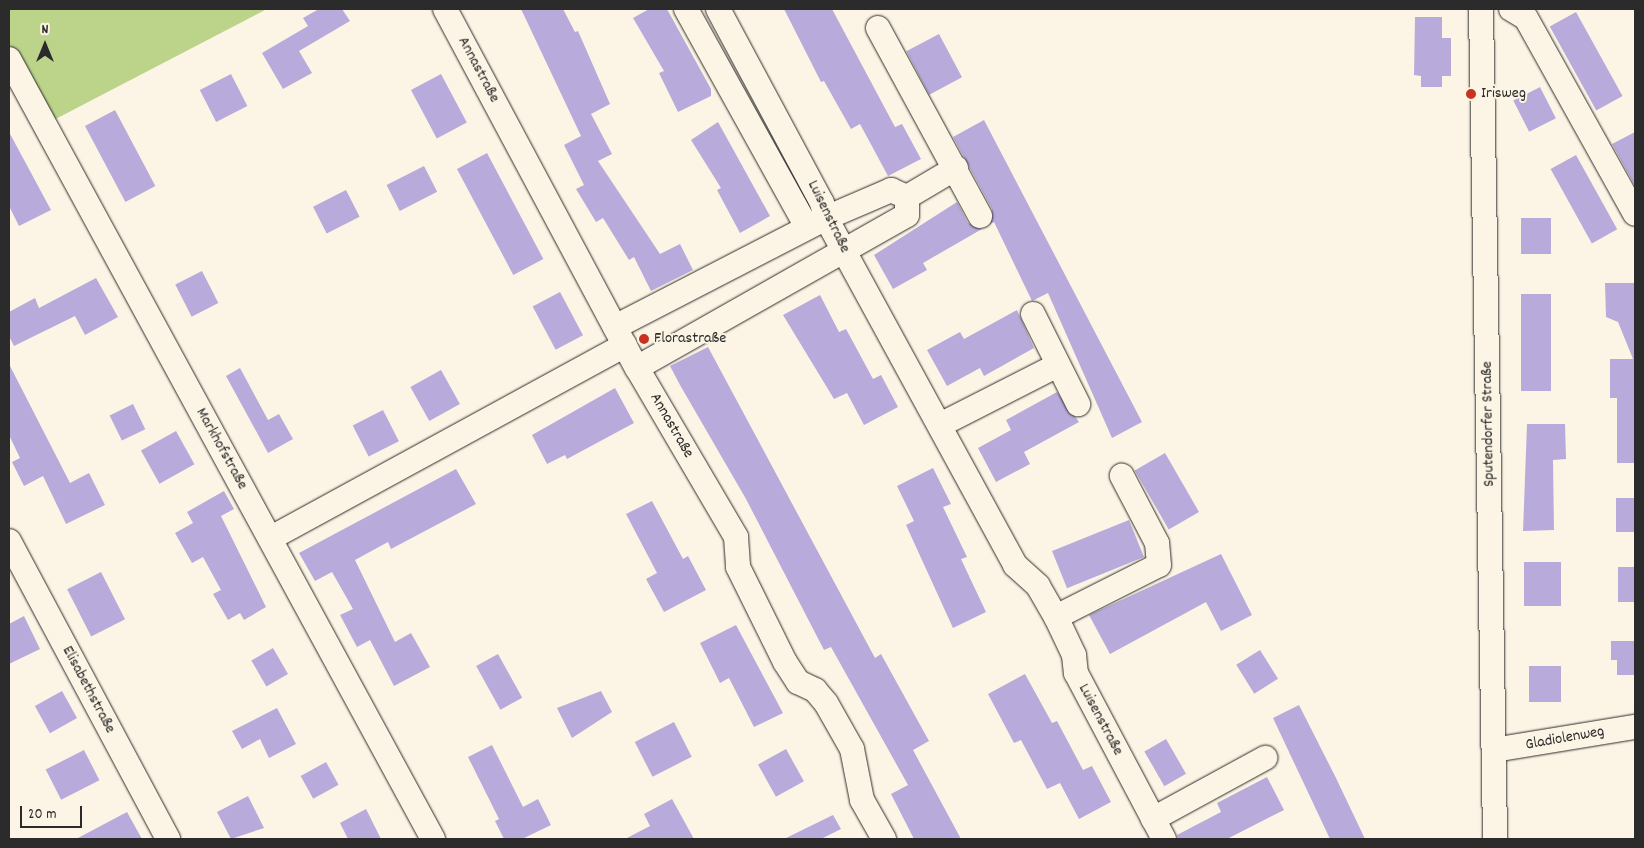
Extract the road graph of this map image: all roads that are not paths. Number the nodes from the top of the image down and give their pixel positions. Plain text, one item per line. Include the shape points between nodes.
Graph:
1 (445, 9) edge
2 (686, 9) edge
3 (718, 9) edge
4 (1481, 9) edge
5 (1511, 9) edge
6 (878, 28) dead end
7 (9, 59) edge
8 (956, 168) junction
9 (907, 197) junction
10 (1635, 214) edge
11 (980, 216) dead end
12 (816, 223) junction
13 (844, 252) junction
14 (1033, 314) dead end
15 (620, 336) junction
16 (1058, 365) junction
17 (637, 368) junction
18 (1078, 404) dead end
19 (940, 425) junction
20 (1122, 476) dead end
21 (271, 538) junction
22 (9, 541) edge
23 (1056, 617) junction
24 (1635, 727) edge
25 (1494, 750) junction
26 (1266, 758) dead end
27 (1158, 829) edge
28 (168, 839) edge
29 (433, 839) edge
30 (884, 839) edge
31 (1495, 839) edge

1 - 15 street, Annastraße
2 - 12 street, Luisenstraße
3 - 12 street, Luisenstraße via 822,203
4 - 25 street, Sputendorfer Straße
5 - 10 street via 1526,18
6 - 8 street
7 - 21 street, Markhofstraße
8 - 9 street
8 - 11 street
9 - 12 street via 891,190
9 - 13 street via 907,215
12 - 13 street, Luisenstraße
12 - 15 street
13 - 17 street
13 - 19 street, Luisenstraße
14 - 16 street
15 - 17 street, Annastraße
15 - 21 street
16 - 18 street
16 - 19 street
17 - 30 street, Annastraße via 736,537 738,567 785,662 798,682 815,690 826,704 852,749 862,800
19 - 23 street, Luisenstraße via 1015,565 1038,586
20 - 23 street via 1157,543 1160,565
21 - 29 street, Markhofstraße
22 - 28 street, Elisabethstraße
23 - 27 street, Luisenstraße via 1074,655 1076,673
24 - 25 street, Gladiolenweg
25 - 31 street, Sputendorfer Straße
26 - 27 street, Luisenstraße

